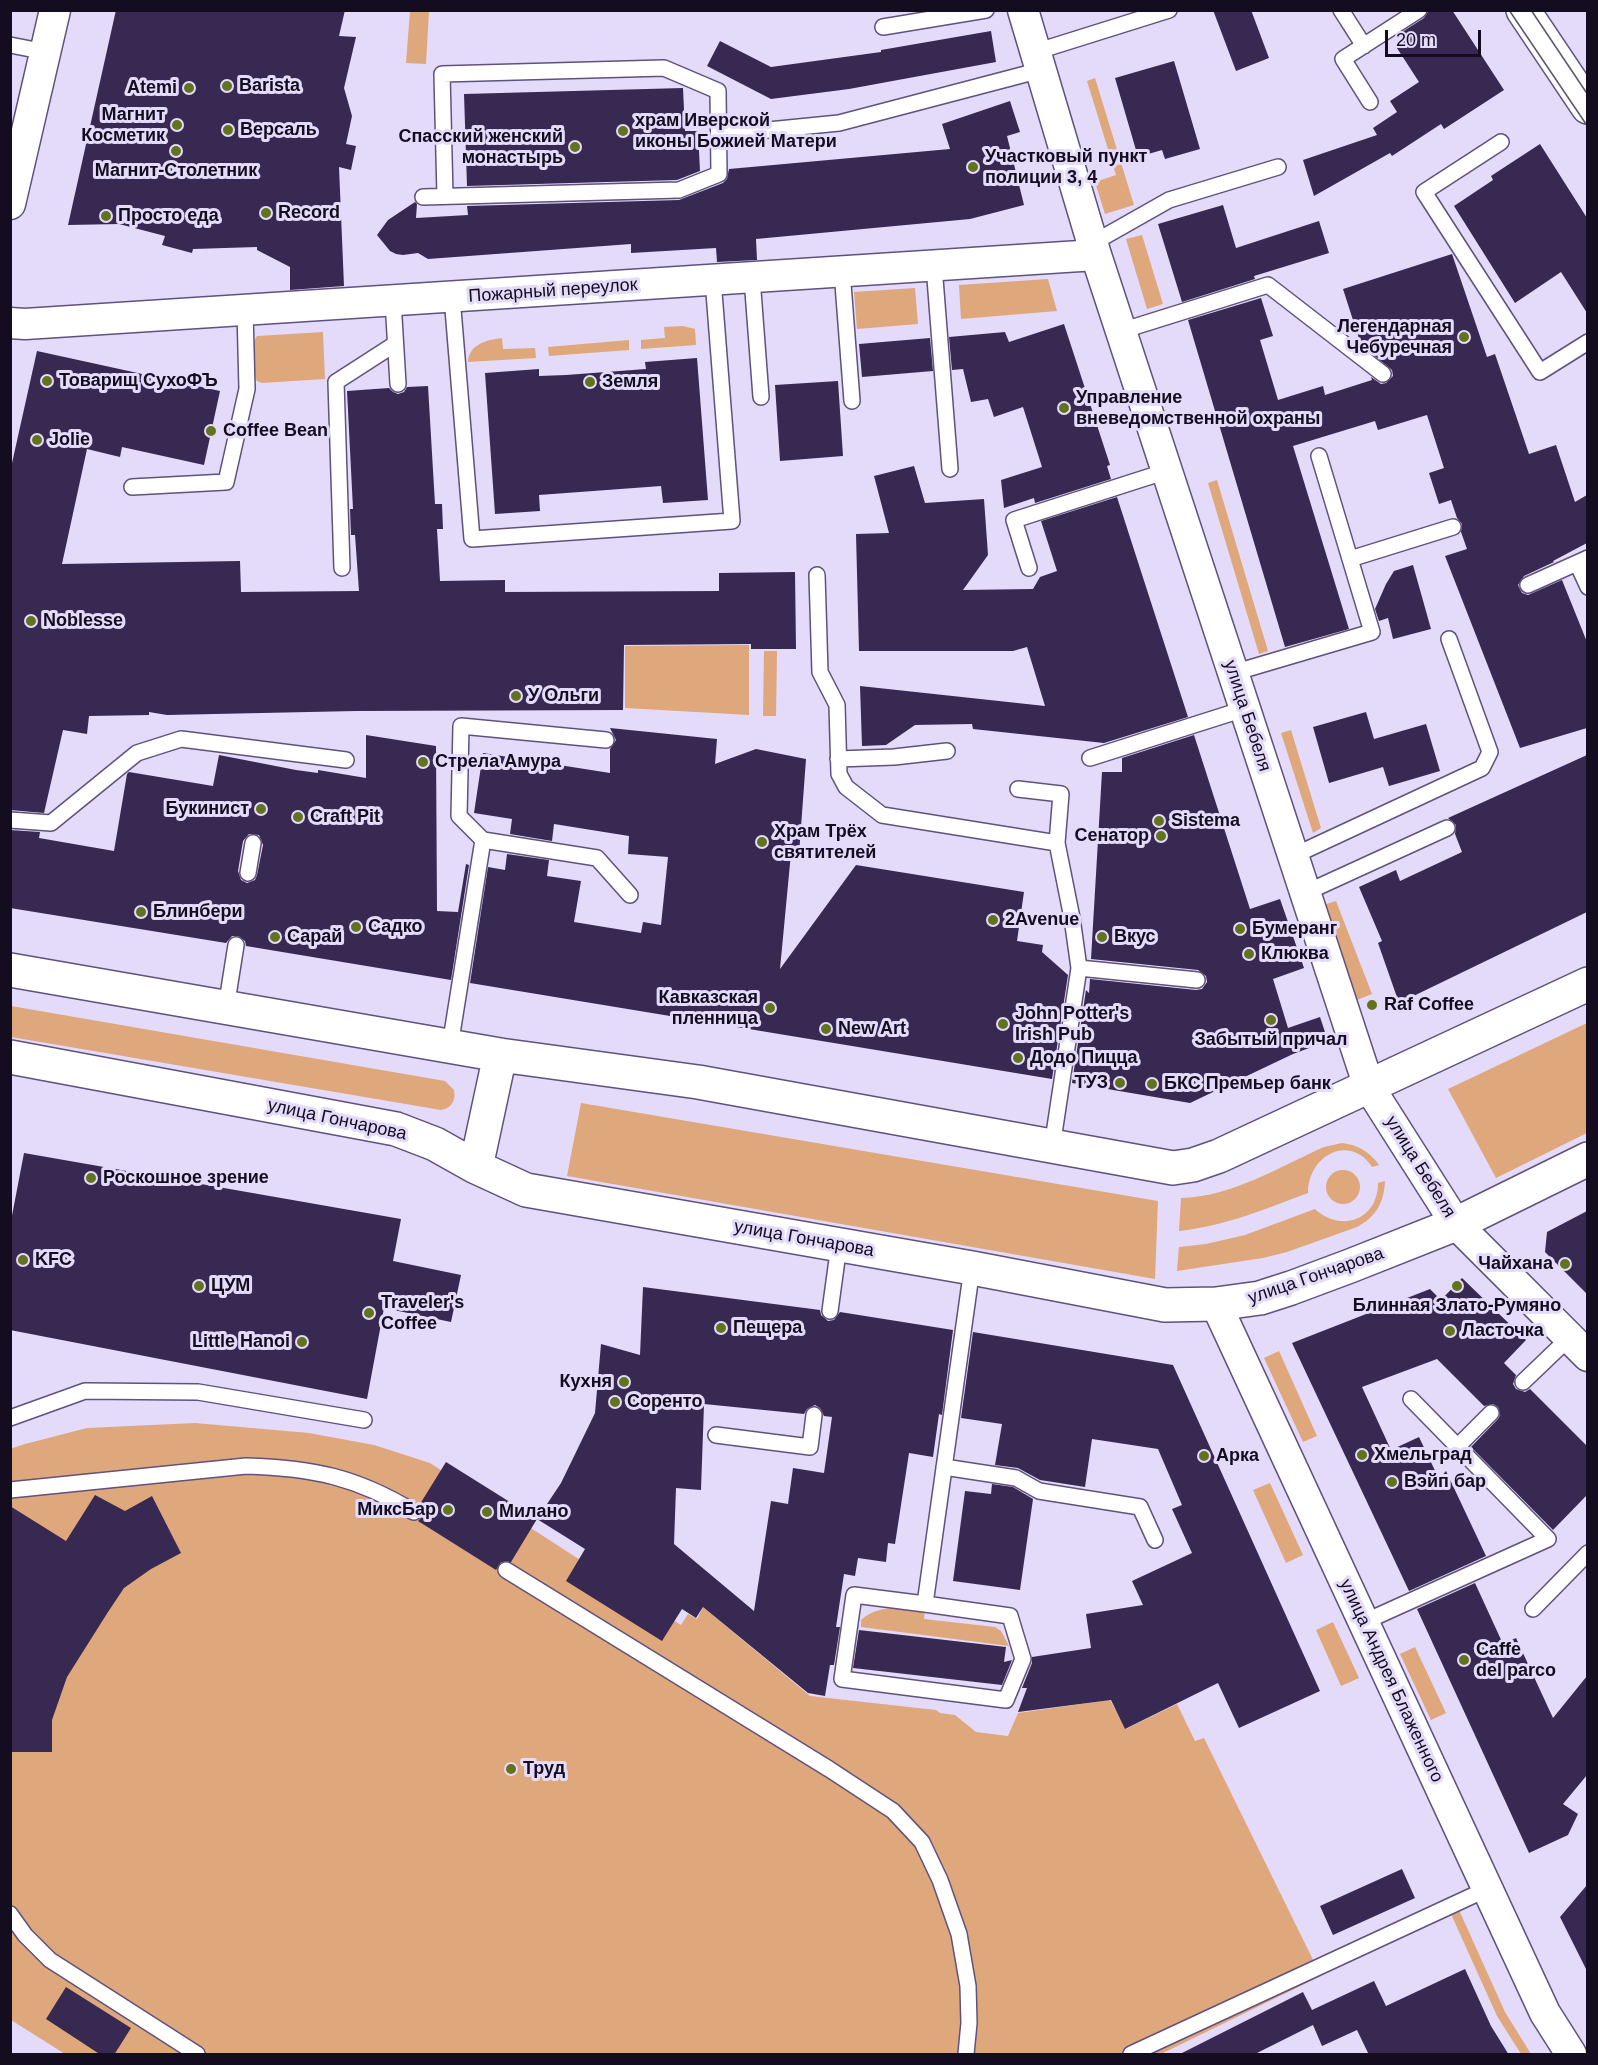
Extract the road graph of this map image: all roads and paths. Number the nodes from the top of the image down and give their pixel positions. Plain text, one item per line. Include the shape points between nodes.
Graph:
1 (56, 10) edge
2 (986, 10) edge
3 (1023, 10) edge
4 (1169, 10) edge
5 (1341, 10) edge
6 (1419, 10) edge
7 (1523, 10) edge
8 (883, 27) dead end
9 (10, 45) edge
10 (1364, 46) junction
11 (46, 52) junction
12 (1038, 61) junction
13 (1370, 102) dead end
14 (1587, 106) edge
15 (718, 135) junction
16 (1501, 142) dead end
17 (1278, 167) dead end
18 (445, 196) junction
19 (423, 197) dead end
20 (10, 204) edge
21 (1094, 249) junction
22 (934, 266) junction
23 (842, 272) junction
24 (752, 278) junction
25 (713, 280) junction
26 (452, 297) junction
27 (393, 301) junction
28 (245, 311) junction
29 (10, 323) edge
30 (1121, 331) junction
31 (1587, 342) edge
32 (395, 344) junction
33 (1383, 374) dead end
34 (398, 384) dead end
35 (761, 397) dead end
36 (852, 401) dead end
37 (1319, 456) dead end
38 (950, 469) dead end
39 (1167, 471) junction
40 (132, 487) dead end
41 (1453, 527) dead end
42 (1350, 559) junction
43 (1582, 560) edge
44 (342, 568) dead end
45 (1029, 568) dead end
46 (817, 575) dead end
47 (1528, 585) dead end
48 (1587, 587) edge
49 (1449, 639) dead end
50 (1233, 673) junction
51 (1245, 709) junction
52 (606, 740) dead end
53 (947, 751) dead end
54 (1090, 758) dead end
55 (838, 759) junction
56 (346, 760) dead end
57 (1018, 789) dead end
58 (10, 819) edge
59 (1447, 828) dead end
60 (483, 840) junction
61 (253, 843) dead end
62 (1057, 843) junction
63 (1293, 856) junction
64 (248, 873) dead end
65 (1305, 893) junction
66 (630, 895) dead end
67 (236, 945) dead end
68 (1078, 968) junction
69 (10, 969) edge
70 (1197, 980) dead end
71 (1587, 984) edge
72 (226, 1008) junction
73 (450, 1046) junction
74 (500, 1055) junction
75 (10, 1057) edge
76 (1368, 1087) junction
77 (1052, 1147) junction
78 (1587, 1159) edge
79 (476, 1167) junction
80 (1456, 1224) junction
81 (839, 1245) junction
82 (972, 1268) junction
83 (1216, 1304) junction
84 (830, 1311) dead end
85 (1578, 1347) edge
86 (1523, 1382) dead end
87 (1411, 1400) dead end
88 (1491, 1413) dead end
89 (814, 1415) dead end
90 (10, 1418) edge
91 (364, 1420) dead end
92 (716, 1435) dead end
93 (1458, 1446) junction
94 (944, 1467) junction
95 (10, 1490) edge
96 (414, 1512) dead end
97 (1155, 1540) dead end
98 (1587, 1553) edge
99 (506, 1570) dead end
100 (925, 1604) junction
101 (1533, 1609) dead end
102 (1364, 1622) junction
103 (1487, 1889) junction
104 (10, 1914) edge
105 (197, 2055) edge
106 (966, 2055) edge
107 (1131, 2055) edge
108 (1571, 2055) edge

1 - 11 street
2 - 8 lane
3 - 12 street, улица Бебеля
4 - 12 lane
5 - 10 lane
6 - 10 lane
7 - 14 main road
9 - 11 lane
10 - 13 lane via 1343,59
11 - 20 street
12 - 15 lane via 839,123
12 - 21 street, улица Бебеля
15 - 18 lane via 719,174 679,190
15 - 18 lane via 718,91 664,68 442,74
16 - 31 lane via 1424,192 1540,372
17 - 21 lane via 1170,200
18 - 19 lane
21 - 22 street, Пожарный переулок
21 - 30 street, улица Бебеля
22 - 23 street, Пожарный переулок
22 - 38 lane
23 - 24 street, Пожарный переулок
23 - 36 lane
24 - 25 street, Пожарный переулок
24 - 35 lane
25 - 26 street, Пожарный переулок
25 - 26 lane via 732,521 472,539
26 - 27 street, Пожарный переулок
27 - 28 street, Пожарный переулок
27 - 32 lane
28 - 29 street, Пожарный переулок
28 - 40 lane via 247,389 226,482
30 - 33 lane via 1268,285
30 - 39 street, улица Бебеля
32 - 34 lane
32 - 44 lane via 336,382
37 - 42 lane
39 - 45 lane via 1014,520
39 - 50 street, улица Бебеля
41 - 42 lane
42 - 50 lane via 1372,632
43 - 47 lane
43 - 48 lane
46 - 55 lane via 820,672 837,705
49 - 63 lane via 1490,752 1482,768
50 - 51 street, улица Бебеля
51 - 54 lane
51 - 63 street, улица Бебеля
52 - 60 lane via 461,726 459,816
53 - 55 lane
55 - 62 lane via 839,774 846,787 882,815
56 - 58 lane via 181,739 137,753 51,823
57 - 62 lane via 1061,794
59 - 65 lane
60 - 66 lane via 597,858
60 - 73 lane
61 - 64 lane
62 - 68 lane
63 - 65 street, улица Бебеля
65 - 76 street, улица Бебеля
67 - 72 lane
68 - 70 lane
68 - 77 lane
69 - 72 main road
71 - 76 main road
72 - 73 main road
73 - 74 main road
74 - 77 main road via 699,1082
74 - 79 main road
75 - 79 main road, улица Гончарова via 396,1129 435,1144
76 - 77 main road via 1193,1165 1173,1168
76 - 80 street, улица Бебеля
78 - 80 main road, улица Гончарова
79 - 81 main road, улица Гончарова via 526,1190
80 - 83 main road, улица Гончарова via 1291,1288 1242,1302
80 - 85 street, улица Бебеля
81 - 82 main road, улица Гончарова
81 - 84 lane
82 - 83 main road, улица Гончарова via 1165,1305
82 - 94 lane
83 - 102 street, улица Андрея Блаженного
85 - 86 lane
87 - 93 lane
88 - 93 lane
89 - 92 lane via 810,1447
90 - 91 lane via 85,1390 198,1392
93 - 102 lane via 1548,1539
94 - 97 lane via 1016,1478 1039,1491 1140,1507
94 - 100 lane
95 - 96 lane via 246,1466 282,1467 348,1480
98 - 101 lane
99 - 106 lane via 893,1811 921,1842 940,1880 959,1934 968,1986
100 - 100 lane via 1010,1616 1023,1659 1006,1700 842,1679 854,1595
102 - 103 street, улица Андрея Блаженного
103 - 107 lane
103 - 108 street, улица Андрея Блаженного via 1545,2013
104 - 105 lane via 50,1960

